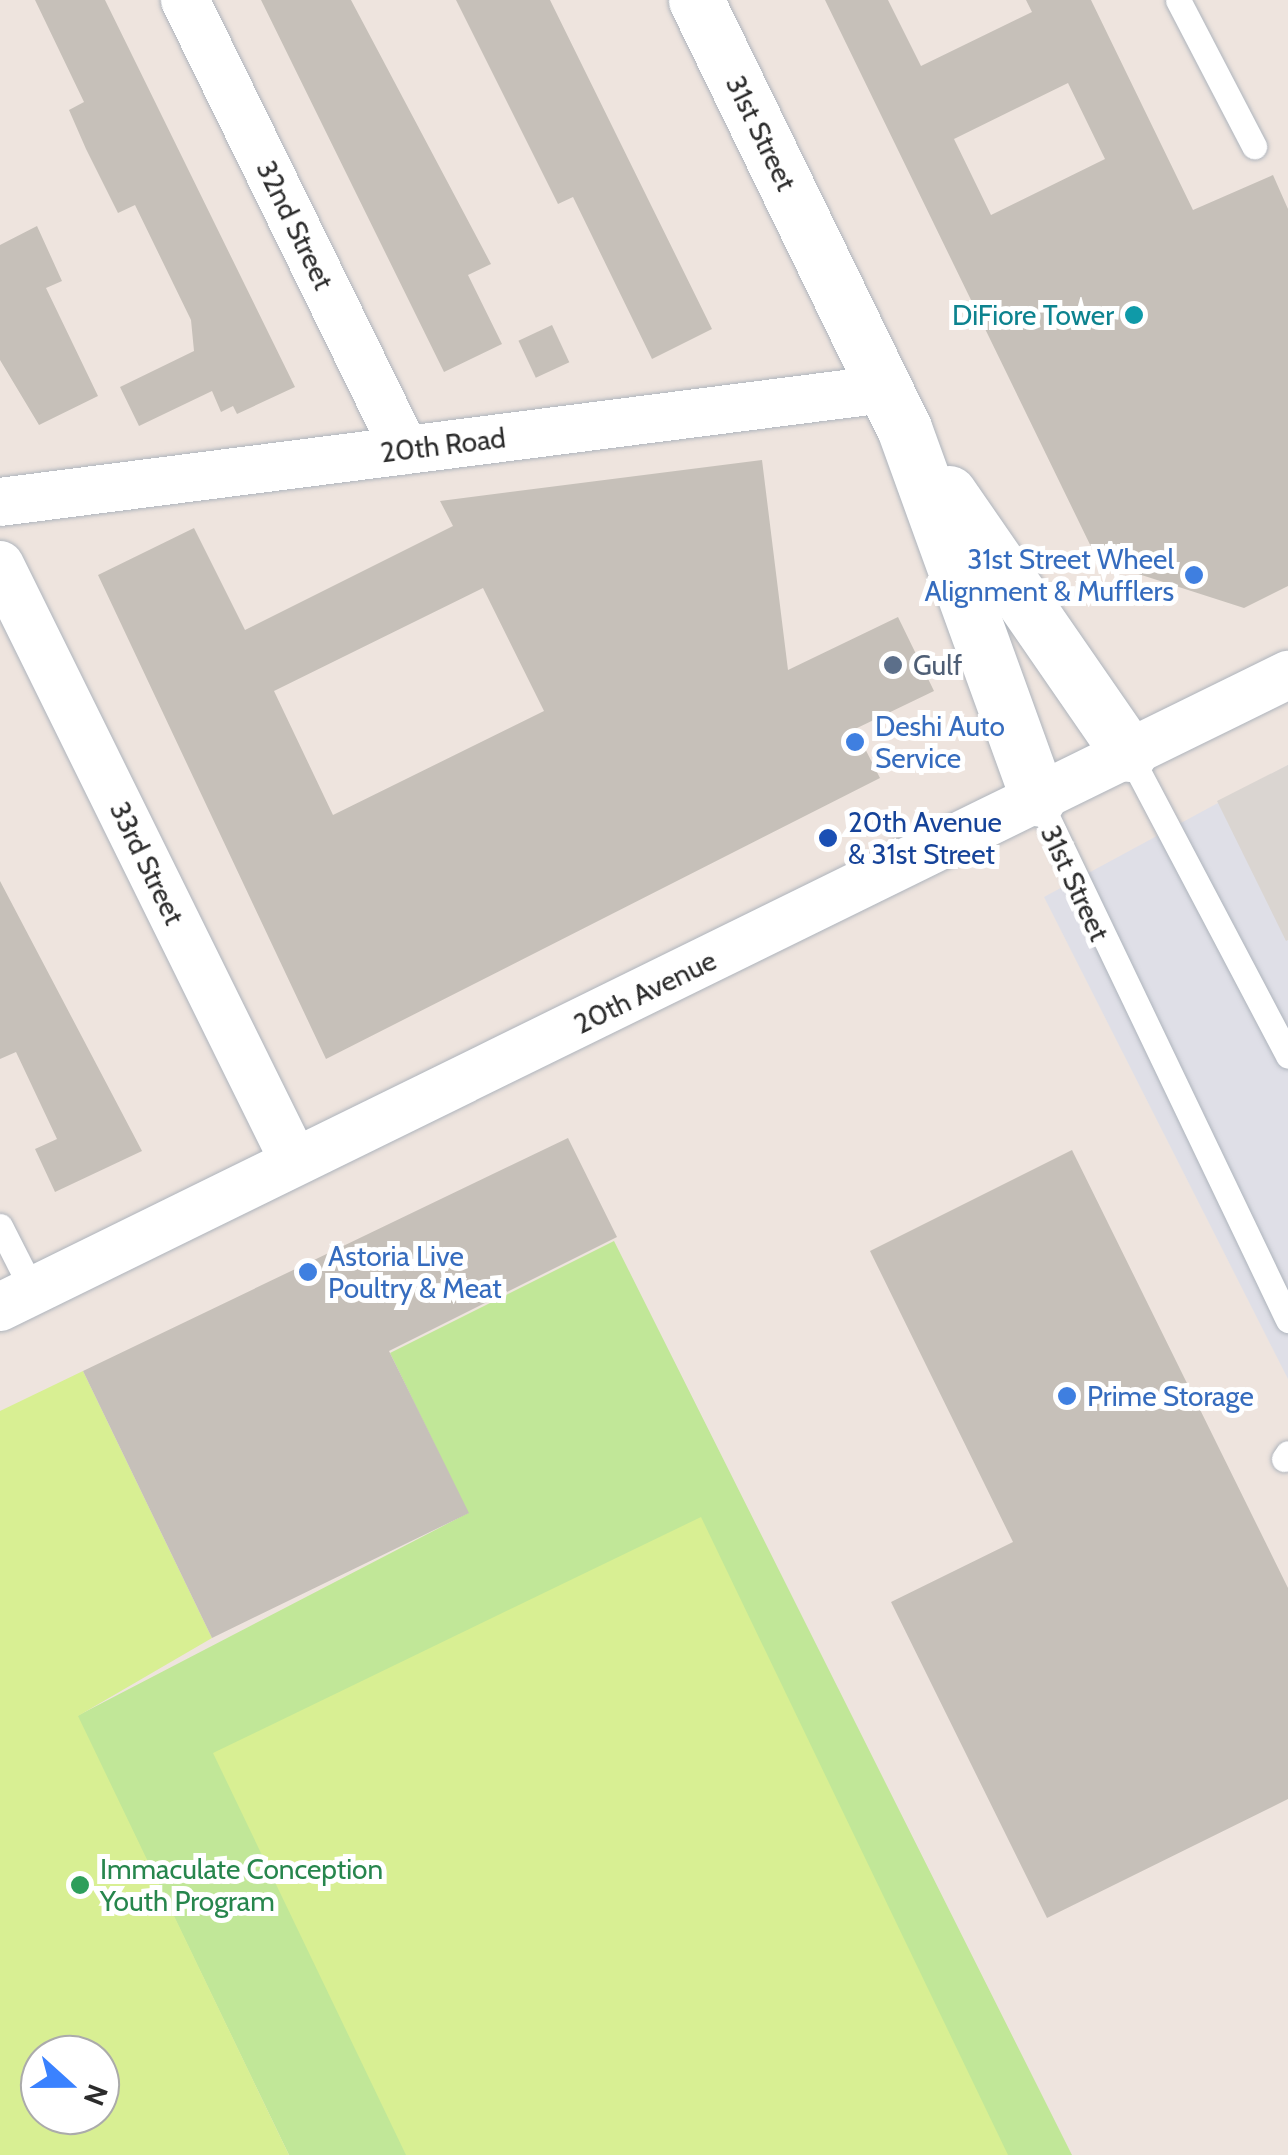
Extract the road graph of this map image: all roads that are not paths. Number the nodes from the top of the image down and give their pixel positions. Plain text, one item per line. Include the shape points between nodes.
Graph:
1 (185, 0) edge
2 (696, 0) edge
3 (1178, 0) edge
4 (1254, 146) dead end
5 (895, 409) junction
6 (405, 450) junction
7 (0, 502) edge
8 (0, 565) edge
9 (1288, 675) edge
10 (1129, 754) junction
11 (1038, 798) junction
12 (1288, 1056) edge
13 (294, 1160) junction
14 (0, 1226) edge
15 (16, 1299) edge
16 (1288, 1320) edge

1 - 6 street, 32nd Street
2 - 5 street, 31st Street
3 - 4 lane
5 - 6 street, 20th Road
5 - 10 street, 31st Street
5 - 11 street, 31st Street
6 - 7 street, 20th Road
8 - 13 street, 33rd Street
9 - 10 street, 20th Avenue
10 - 11 street, 20th Avenue
10 - 12 lane, 31st Street
11 - 13 street, 20th Avenue
11 - 16 lane, 31st Street via 1053,847
13 - 15 street, 20th Avenue
14 - 15 lane

